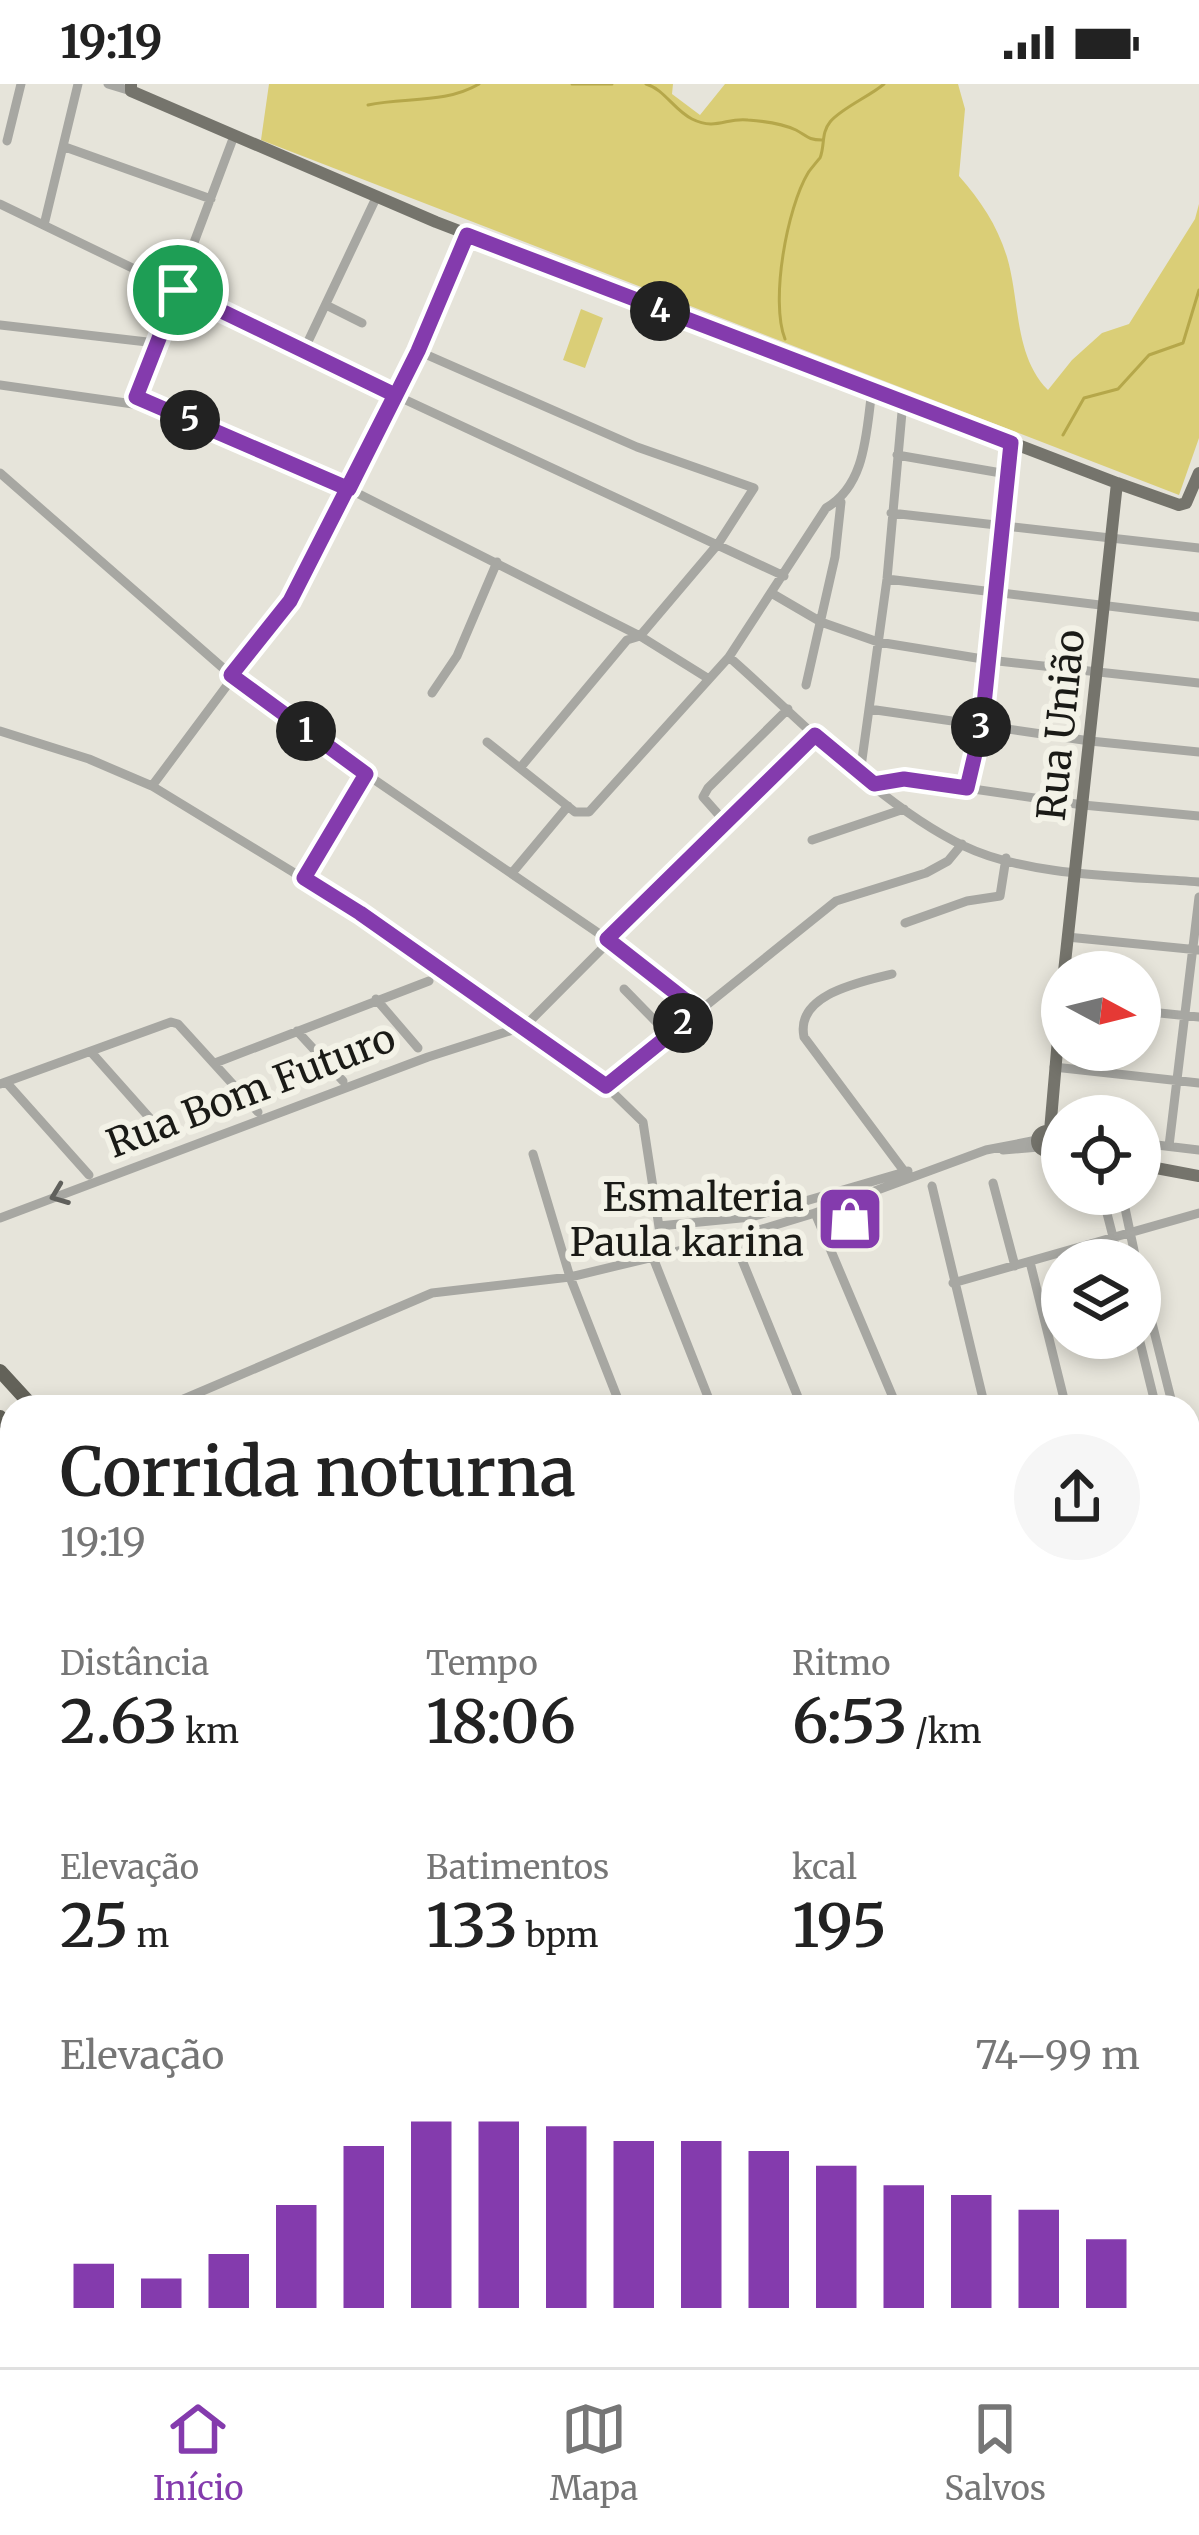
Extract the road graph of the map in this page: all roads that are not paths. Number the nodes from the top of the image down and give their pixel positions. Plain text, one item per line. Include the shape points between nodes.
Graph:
1 (21, 84) edge
2 (78, 84) edge
3 (108, 84) edge
4 (131, 88) edge
5 (234, 136) junction
6 (7, 141) dead end
7 (65, 147) junction
8 (376, 198) junction
9 (211, 199) junction
10 (0, 204) edge
11 (44, 225) junction
12 (467, 235) junction
13 (178, 290) junction
14 (326, 305) junction
15 (362, 322) dead end
16 (0, 325) edge
17 (156, 343) junction
18 (304, 350) junction
19 (418, 351) junction
20 (0, 385) edge
21 (872, 390) junction
22 (395, 395) junction
23 (135, 400) junction
24 (903, 400) junction
25 (1011, 443) junction
26 (897, 455) junction
27 (0, 473) edge
28 (1007, 474) junction
29 (1198, 480) edge
30 (1117, 483) junction
31 (349, 489) junction
32 (841, 496) junction
33 (891, 513) junction
34 (1003, 529) junction
35 (1112, 539) junction
36 (718, 544) junction
37 (1199, 548) edge
38 (497, 562) junction
39 (784, 577) junction
40 (886, 579) junction
41 (998, 592) junction
42 (773, 594) junction
43 (1103, 605) junction
44 (1199, 616) edge
45 (821, 622) junction
46 (640, 636) junction
47 (878, 643) junction
48 (729, 657) junction
49 (989, 660) junction
50 (1097, 672) junction
51 (231, 675) junction
52 (710, 679) junction
53 (1199, 682) edge
54 (806, 685) dead end
55 (432, 693) dead end
56 (788, 709) junction
57 (869, 709) junction
58 (982, 724) junction
59 (0, 731) edge
60 (815, 735) junction
61 (1090, 741) junction
62 (487, 742) dead end
63 (1199, 752) edge
64 (520, 768) junction
65 (366, 774) junction
66 (860, 774) junction
67 (874, 784) junction
68 (152, 787) junction
69 (967, 788) junction
70 (1083, 805) junction
71 (572, 809) junction
72 (904, 809) junction
73 (1199, 816) edge
74 (726, 823) junction
75 (812, 840) dead end
76 (962, 844) junction
77 (1006, 858) junction
78 (1075, 872) junction
79 (512, 873) junction
80 (304, 878) junction
81 (1199, 882) edge
82 (1199, 897) edge
83 (905, 923) dead end
84 (1067, 938) junction
85 (607, 939) junction
86 (1196, 950) edge
87 (1066, 951) edge
88 (892, 974) dead end
89 (429, 981) dead end
90 (624, 989) dead end
91 (376, 999) junction
92 (699, 1011) junction
93 (1161, 1013) edge
94 (1184, 1016) junction
95 (1199, 1018) edge
96 (524, 1026) junction
97 (297, 1031) junction
98 (669, 1035) junction
99 (418, 1048) dead end
100 (91, 1052) junction
101 (215, 1063) junction
102 (1089, 1071) edge
103 (343, 1081) dead end
104 (1176, 1081) junction
105 (3, 1083) edge
106 (1199, 1083) edge
107 (606, 1086) junction
108 (258, 1112) dead end
109 (163, 1133) dead end
110 (1041, 1143) edge
111 (1161, 1145) edge
112 (1169, 1146) junction
113 (1199, 1150) edge
114 (533, 1154) dead end
115 (1161, 1169) edge
116 (904, 1171) junction
117 (926, 1171) junction
118 (88, 1175) dead end
119 (1199, 1176) edge
120 (993, 1183) dead end
121 (932, 1186) dead end
122 (815, 1213) junction
123 (1199, 1213) edge
124 (1107, 1215) edge
125 (1126, 1215) edge
126 (0, 1218) edge
127 (659, 1226) junction
128 (1129, 1232) junction
129 (1113, 1237) junction
130 (733, 1238) junction
131 (1131, 1239) edge
132 (657, 1254) junction
133 (1030, 1262) junction
134 (1016, 1266) junction
135 (570, 1277) junction
136 (953, 1283) junction
137 (1144, 1359) edge
138 (1161, 1359) edge
139 (0, 1371) edge
140 (22, 1395) edge
141 (193, 1395) edge
142 (616, 1395) edge
143 (708, 1395) edge
144 (797, 1395) edge
145 (891, 1395) edge
146 (983, 1395) edge
147 (1063, 1395) edge
148 (1153, 1395) edge
149 (1170, 1395) edge

1 - 6 street
2 - 7 street
3 - 4 street
4 - 5 main road
5 - 8 main road
5 - 9 street
7 - 9 street
7 - 11 street
8 - 12 main road
8 - 14 street
9 - 13 street
10 - 11 street
11 - 13 street
12 - 19 street
12 - 21 main road
13 - 17 street
13 - 18 street
14 - 15 street
14 - 18 street
16 - 17 street
17 - 23 street
18 - 22 street
19 - 22 street
19 - 36 street via 637,447 754,488
20 - 23 street
21 - 24 main road
21 - 32 street via 861,469
22 - 31 street
22 - 36 street
23 - 31 street
24 - 25 main road
24 - 26 street
25 - 28 street
25 - 30 main road
26 - 28 street
26 - 33 street
27 - 51 street
28 - 34 street
29 - 30 main road via 1185,504
30 - 35 main road, Rua União
31 - 38 street
31 - 51 street via 290,601
32 - 39 street
32 - 45 street
33 - 34 street
33 - 40 street
34 - 35 street
34 - 41 street
35 - 37 street
35 - 43 main road, Rua União
36 - 39 street
36 - 46 street
38 - 46 street
38 - 55 street
39 - 42 street
40 - 41 street
40 - 47 street
41 - 43 street
41 - 49 street
42 - 45 street
42 - 48 street
43 - 44 street
43 - 50 main road, Rua União
45 - 47 street
45 - 54 street
46 - 52 street
46 - 64 street via 627,640
47 - 49 street
47 - 57 street
48 - 52 street
48 - 56 street
49 - 50 street
49 - 58 street
50 - 53 street
50 - 61 main road, Rua União
51 - 65 street
51 - 68 street
52 - 71 street via 589,812
56 - 60 street
56 - 74 street via 707,788 703,797
57 - 58 street
57 - 66 street
58 - 61 street
58 - 69 street
59 - 68 street
60 - 66 street
60 - 74 street
61 - 63 street
61 - 70 main road, Rua União
62 - 64 street
64 - 71 street
65 - 79 street
65 - 80 street
66 - 67 street
67 - 69 street via 904,779
67 - 72 street
68 - 80 street
69 - 70 street
70 - 73 street
70 - 78 main road, Rua União
71 - 79 street
72 - 75 street
72 - 76 street
74 - 85 street
76 - 77 street
76 - 92 street via 926,873 836,901
77 - 78 street
77 - 83 street via 1000,896
78 - 81 street
78 - 84 main road, Rua União
79 - 85 street
80 - 96 street
82 - 86 street
84 - 86 street
84 - 87 main road, Rua União
85 - 92 street
85 - 96 street
86 - 94 street
88 - 116 street via 841,987 801,1023
89 - 91 street
90 - 98 street
91 - 97 street
91 - 99 street
92 - 98 street
93 - 94 street
94 - 95 street
94 - 104 street
96 - 107 street
96 -> 126 street, Rua Bom Futuro
97 - 101 street
97 - 103 street
98 - 107 street
100 - 101 street via 170,1022
100 - 105 street
100 - 109 street
101 - 108 street
102 - 104 street
104 - 106 street
104 - 112 street
105 - 118 street
107 - 127 street via 643,1123
110 - 117 street via 986,1150
111 - 112 street
112 - 113 street
114 - 135 street
115 - 119 main road
116 - 117 street
116 - 127 street via 751,1217
117 - 122 street
120 - 134 street
121 - 136 street
122 - 130 street
122 - 145 street
123 - 128 street
124 - 129 street
125 - 128 street
127 - 132 street
128 - 129 street
128 - 131 street
129 - 133 street
130 - 132 street
130 - 144 street
132 - 135 street
132 - 143 street
133 - 134 street
133 - 147 street
134 - 136 street
135 - 141 street via 420,1297
135 - 142 street
136 - 146 street
137 - 148 street
138 - 149 street
139 - 140 highway

